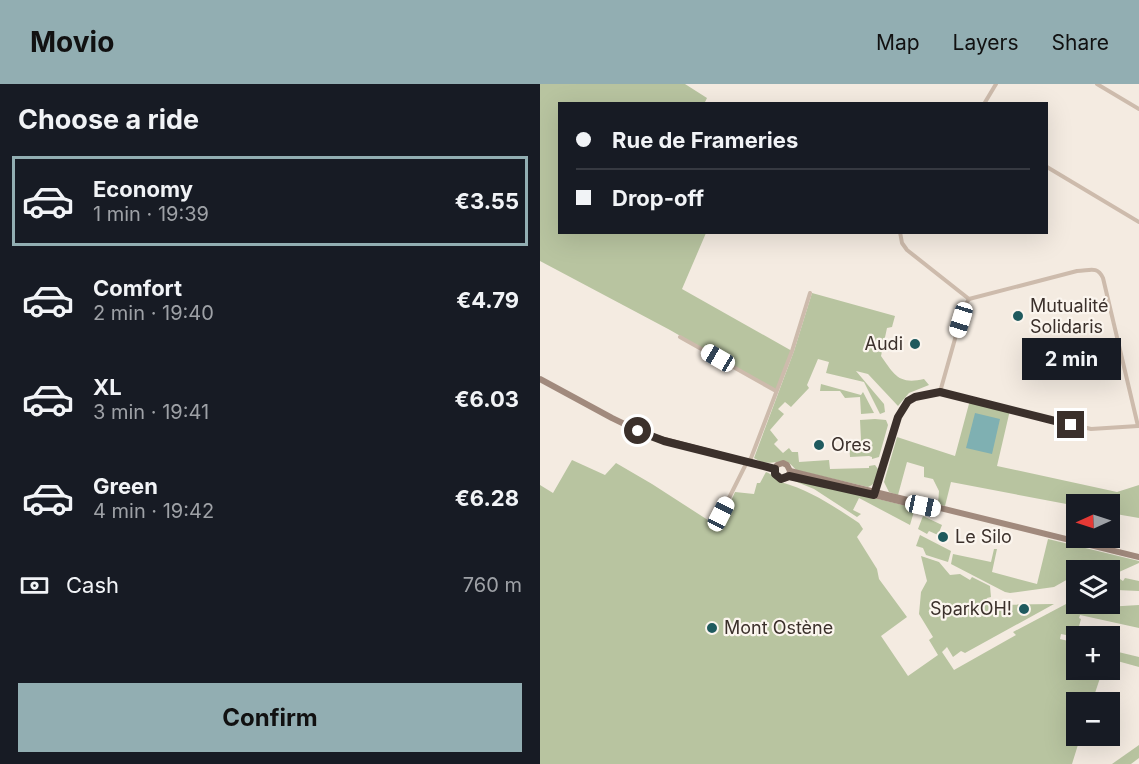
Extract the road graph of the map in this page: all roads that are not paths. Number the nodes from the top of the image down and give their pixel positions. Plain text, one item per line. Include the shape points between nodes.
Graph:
1 (996, 84) edge
2 (1097, 84) edge
3 (985, 102) edge
4 (1139, 109) edge
5 (1048, 168) edge
6 (1139, 222) edge
7 (900, 234) edge
8 (810, 293) dead end
9 (969, 299) junction
10 (680, 336) dead end
11 (540, 379) edge
12 (776, 392) junction
13 (940, 392) junction
14 (1138, 426) edge
15 (748, 462) junction
16 (775, 469) junction
17 (790, 473) junction
18 (875, 493) junction
19 (721, 514) dead end
20 (1139, 557) edge

1 - 3 street
2 - 4 street
5 - 6 street
7 - 9 street via 907,250
8 - 12 street
9 - 13 street
9 - 14 street via 1077,271 1099,270
10 - 12 street
11 - 15 main road via 649,436
12 - 15 street
13 - 14 street via 1092,429
13 - 18 street via 915,397 902,409
15 - 16 main road
15 - 19 street
16 - 17 main road via 783,463
16 - 17 main road via 778,478 784,479
17 - 18 main road
18 - 20 main road

